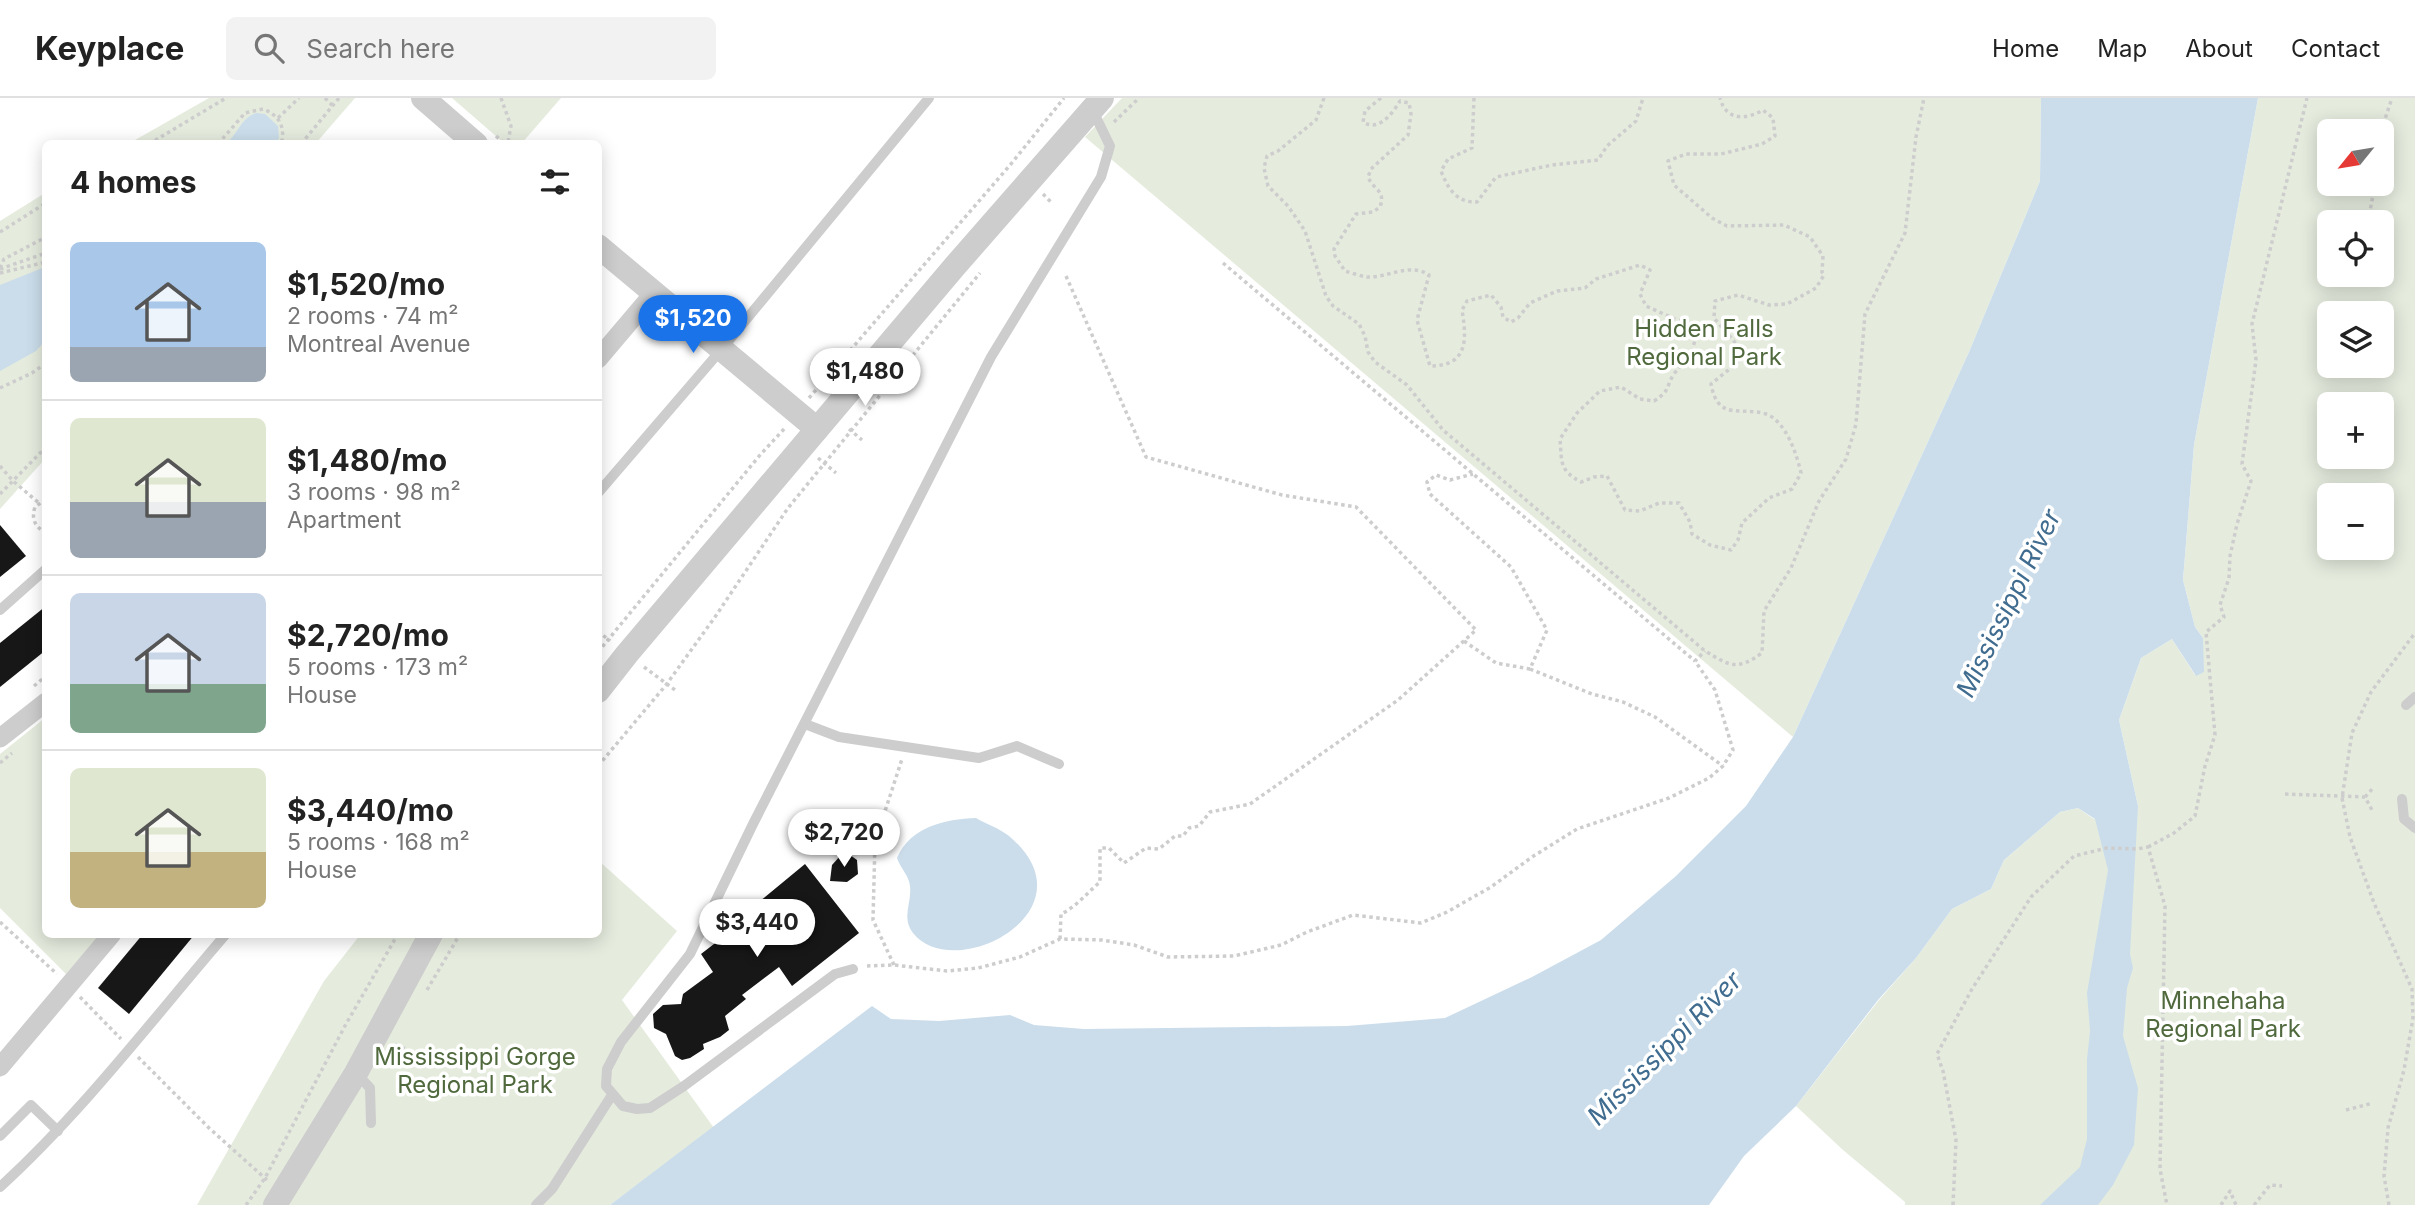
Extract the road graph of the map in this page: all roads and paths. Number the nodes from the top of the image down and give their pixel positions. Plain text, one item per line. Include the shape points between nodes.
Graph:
1 (226, 98) edge
2 (299, 98) edge
3 (325, 98) edge
4 (339, 98) edge
5 (423, 98) edge
6 (501, 98) edge
7 (929, 98) edge
8 (1064, 98) edge
9 (1139, 98) edge
10 (1324, 98) edge
11 (1381, 98) edge
12 (1474, 98) edge
13 (1643, 98) edge
14 (1720, 98) edge
15 (1924, 98) edge
16 (2307, 98) edge
17 (2392, 98) edge
18 (1097, 103) edge
19 (333, 106) junction
20 (278, 118) junction
21 (2385, 119) edge
22 (1105, 133) junction
23 (156, 140) edge
24 (221, 140) edge
25 (282, 140) edge
26 (304, 140) edge
27 (471, 140) edge
28 (508, 140) edge
29 (1052, 203) dead end
30 (1037, 205) dead end
31 (42, 206) edge
32 (0, 232) edge
33 (42, 239) edge
34 (602, 249) edge
35 (42, 254) edge
36 (42, 263) edge
37 (1223, 263) dead end
38 (982, 269) dead end
39 (0, 270) edge
40 (1066, 276) dead end
41 (654, 293) junction
42 (721, 350) junction
43 (602, 354) edge
44 (42, 366) edge
45 (0, 388) edge
46 (796, 411) junction
47 (817, 429) junction
48 (850, 430) junction
49 (862, 440) dead end
50 (42, 451) edge
51 (825, 464) junction
52 (0, 466) edge
53 (836, 473) dead end
54 (1474, 474) junction
55 (13, 481) junction
56 (602, 488) edge
57 (0, 494) edge
58 (42, 501) edge
59 (39, 503) junction
60 (42, 530) edge
61 (42, 573) edge
62 (0, 610) edge
63 (2415, 633) edge
64 (602, 635) edge
65 (608, 640) junction
66 (1464, 641) junction
67 (602, 647) edge
68 (1705, 651) junction
69 (1695, 661) junction
70 (1530, 669) junction
71 (666, 685) junction
72 (602, 686) edge
73 (675, 690) dead end
74 (2415, 697) edge
75 (42, 705) edge
76 (2406, 705) dead end
77 (805, 724) junction
78 (0, 738) edge
79 (902, 745) junction
80 (602, 761) edge
81 (1059, 764) dead end
82 (1723, 766) junction
83 (2374, 788) dead end
84 (2285, 794) dead end
85 (2342, 797) junction
86 (2365, 797) junction
87 (2402, 799) dead end
88 (2373, 811) dead end
89 (2415, 828) edge
90 (2148, 846) junction
91 (109, 938) edge
92 (223, 938) edge
93 (396, 938) edge
94 (429, 938) edge
95 (1059, 939) junction
96 (894, 965) junction
97 (853, 969) joint
98 (395, 1045) dead end
99 (406, 1049) dead end
100 (0, 1067) edge
101 (356, 1073) junction
102 (611, 1095) junction
103 (2373, 1103) dead end
104 (2346, 1111) dead end
105 (371, 1123) dead end
106 (58, 1131) junction
107 (0, 1136) edge
108 (2282, 1186) dead end
109 (0, 1187) edge
110 (246, 1205) edge
111 (275, 1205) edge
112 (536, 1205) edge
113 (1953, 1205) edge
114 (2167, 1205) edge
115 (2221, 1205) edge
116 (2236, 1205) edge
117 (2254, 1205) edge
118 (2389, 1205) edge

1 - 23 path
2 - 20 path
3 - 19 path
4 - 19 path
5 - 27 street
6 - 28 path via 511,125
7 - 42 lane
8 - 46 path
9 - 22 path
10 - 68 path via 1316,120 1267,156 1264,168 1268,186 1305,231 1326,296 1359,324 1375,362 1406,384 1443,430
11 - 14 path via 1365,111 1363,122 1377,125 1400,101 1409,103 1408,135 1371,169 1368,177 1382,201 1373,212 1356,215 1334,249 1345,271 1369,277 1398,271 1429,275 1417,320 1430,366 1446,366 1462,354 1466,334 1462,310 1467,301 1491,295 1511,322 1530,303 1558,291 1585,288 1596,279 1640,265 1650,270 1640,294 1646,306 1686,324 1695,340 1691,356 1673,376 1667,393 1654,401 1621,387 1600,391 1577,413 1560,439 1563,464 1567,474 1581,482 1607,476 1625,510 1659,502 1679,503 1692,534 1731,551 1742,523 1769,498 1791,489 1801,473 1796,449 1768,414 1730,409 1713,396 1711,384 1737,363 1738,346 1714,318 1715,301 1738,295 1769,305 1787,304 1816,288 1824,275 1823,256 1810,237 1784,225 1727,226 1674,185 1668,161 1685,154 1721,154 1775,136 1773,118 1763,110 1750,117 1733,116
12 - 13 path via 1472,148 1448,159 1441,171 1451,191 1468,202 1477,202 1496,177 1598,160 1636,121
15 - 68 path via 1905,233 1865,314 1856,424 1846,459 1819,501 1791,568 1764,611 1762,653 1747,664 1727,664
16 - 90 path via 2252,324 2256,360 2242,464 2251,481 2220,605 2224,617 2206,632 2215,735 2194,816
17 - 21 path
18 - 22 lane
18 - 47 street
19 - 26 path
20 - 24 path via 263,109 253,110 239,118
20 - 25 path
22 - 77 lane via 1110,146 1101,177 991,357
29 - 30 path via 1045,195
31 - 32 path
33 - 39 path via 4,259
34 - 41 street
35 - 39 path
36 - 39 path
37 - 54 path
38 - 48 path
40 - 66 path via 1146,457 1282,495 1356,507 1476,630
41 - 42 street
41 - 43 street
42 - 46 street
42 - 56 lane
44 - 45 path
46 - 47 street
46 - 65 path
47 - 72 street
48 - 49 path
48 - 51 path
50 - 55 path
51 - 53 path
51 - 71 path via 788,508
52 - 55 path
54 - 69 path
54 - 70 path via 1450,480 1436,475 1427,482 1430,494 1511,567 1546,629
55 - 57 path
55 - 59 path
58 - 59 path
59 - 60 path via 33,519
61 - 62 lane
63 - 85 path via 2371,692 2352,733
64 - 65 path
65 - 67 path
66 - 70 path via 1496,663
66 - 95 path via 1398,700 1250,804 1210,812 1183,836 1175,836 1159,849 1146,848 1124,863 1109,848 1100,849 1100,882 1073,909 1061,914
68 - 69 path
69 - 82 path via 1715,690 1733,750
70 - 82 path via 1655,717
71 - 73 path
71 - 80 path
74 - 76 lane
75 - 78 street
77 - 79 lane via 839,737
77 - 102 lane via 690,954 621,1042 607,1069 606,1086
79 - 81 lane via 979,758 1017,746
79 - 96 path via 902,765 875,842 873,920
82 - 95 path via 1669,798 1577,829 1491,887 1421,923 1353,915 1281,945 1234,956 1189,958 1102,940
83 - 86 path
84 - 85 path
85 - 86 path
85 - 118 path via 2350,837 2374,904 2412,989 2409,1044 2388,1128 2384,1176
86 - 88 path
87 - 89 lane via 2404,819
90 - 113 path via 2107,848 2074,856 2031,897 1972,989 1937,1054 1956,1140
90 - 114 path via 2165,906 2160,1169
91 - 100 street
92 - 106 lane
93 - 110 path
94 - 101 street
95 - 96 path via 1020,957 978,968 947,971
96 - 97 path
97 - 102 lane via 835,974 650,1108 623,1106
98 - 99 path
101 - 105 lane via 370,1088
101 - 111 street
102 - 112 lane via 552,1189
103 - 104 path
106 - 107 lane via 31,1105
106 - 109 lane
108 - 117 path via 2270,1185
115 - 116 path via 2230,1191

